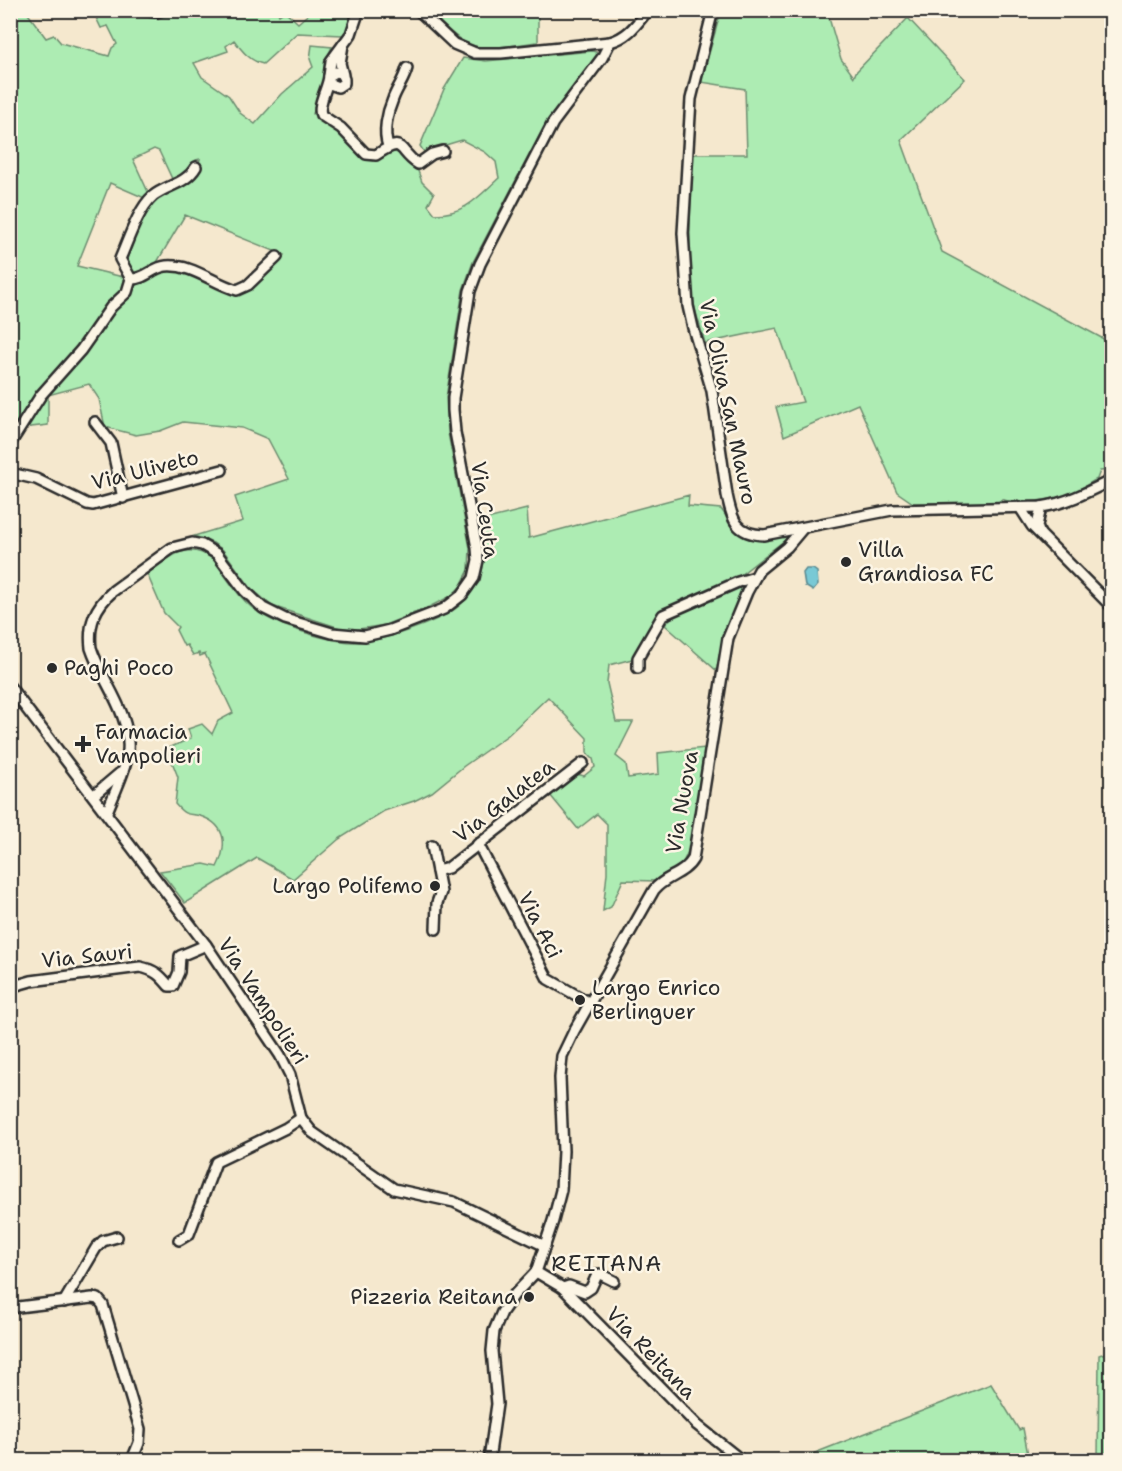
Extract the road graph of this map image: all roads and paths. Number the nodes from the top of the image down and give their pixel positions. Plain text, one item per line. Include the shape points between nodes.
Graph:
1 (142, 10) edge
2 (162, 10) edge
3 (359, 10) edge
4 (418, 10) edge
5 (648, 10) edge
6 (713, 10) edge
7 (610, 42) junction
8 (343, 45) junction
9 (407, 68) dead end
10 (343, 75) junction
11 (329, 78) junction
12 (338, 87) junction
13 (322, 101) junction
14 (388, 146) junction
15 (443, 151) dead end
16 (196, 167) dead end
17 (277, 257) dead end
18 (131, 279) junction
19 (95, 422) dead end
20 (10, 444) edge
21 (222, 470) dead end
22 (10, 473) edge
23 (1112, 480) edge
24 (123, 498) junction
25 (1041, 507) junction
26 (1021, 509) junction
27 (803, 528) junction
28 (1040, 534) junction
29 (754, 577) junction
30 (1112, 607) edge
31 (638, 668) dead end
32 (10, 687) edge
33 (583, 763) dead end
34 (122, 771) junction
35 (94, 795) junction
36 (106, 812) junction
37 (478, 844) junction
38 (432, 846) dead end
39 (437, 871) junction
40 (436, 930) dead end
41 (206, 945) junction
42 (10, 987) edge
43 (590, 1003) junction
44 (301, 1118) junction
45 (117, 1237) dead end
46 (179, 1240) dead end
47 (545, 1246) junction
48 (536, 1272) junction
49 (614, 1281) dead end
50 (563, 1288) junction
51 (64, 1302) junction
52 (10, 1308) edge
53 (132, 1461) edge
54 (489, 1461) edge
55 (741, 1461) edge

1 - 2 street
3 - 8 street
4 - 7 street via 454,44 475,53
5 - 7 street via 629,33
6 - 27 street, Via Oliva San Mauro via 689,113 682,233 688,306 712,392 727,495 736,524 754,535
7 - 34 street, Via Ceuta via 553,123 470,291 453,398 455,432 477,548 476,569 469,588 444,609 390,630 365,636 343,635 263,608 209,548 192,543 172,548 104,599 93,616 89,637 93,657 125,721 128,751
8 - 10 street
8 - 11 street via 331,61
9 - 14 street via 392,102 385,132
10 - 11 street via 336,72
10 - 12 street via 344,83
11 - 12 street via 330,84
11 - 13 street
12 - 13 street
13 - 14 street via 321,115 341,128 366,154 376,155
14 - 15 street via 401,148 418,164
16 - 18 street via 188,178 147,203 120,259
17 - 18 street via 248,285 237,290 179,266 156,268
18 - 20 street via 126,292 81,350 41,395
19 - 24 street via 111,443
21 - 24 street, Via Uliveto
22 - 24 street, Via Uliveto via 36,479 87,504
23 - 25 street, Via Oliva San Mauro via 1073,499
25 - 26 street, Via Oliva San Mauro
25 - 28 street via 1037,526
26 - 27 street, Via Oliva San Mauro via 892,510
26 - 28 street
27 - 29 street, Via Nuova
28 - 30 street
29 - 31 street via 663,615 638,658
29 - 43 street, Via Nuova via 728,638 693,859 684,871 654,890
32 - 35 street, Via Vampolieri
33 - 37 street, Via Galatea
34 - 35 street
34 - 36 street, Via Ceuta
35 - 36 street, Via Vampolieri
36 - 41 street, Via Vampolieri
37 - 39 street, Via Galatea via 448,868
37 - 43 street, Via Aci via 548,979
38 - 39 street
39 - 40 street via 441,892
41 - 42 street, Via Sauri via 180,956 173,986 154,971 140,967
41 - 44 street, Via Vampolieri via 284,1061
43 - 47 street, Via Nuova via 561,1063 562,1173
44 - 46 street via 216,1162 189,1234
44 - 47 street via 312,1132 394,1189 454,1202
45 - 51 street via 96,1248
47 - 48 street, Via Nuova
48 - 50 street, Via Reitana
48 - 54 street via 514,1295 494,1331 497,1404
49 - 50 street via 600,1274 585,1292 569,1286
50 - 55 street, Via Reitana via 697,1425
51 - 52 street
51 - 53 street via 92,1298 103,1305 140,1429

